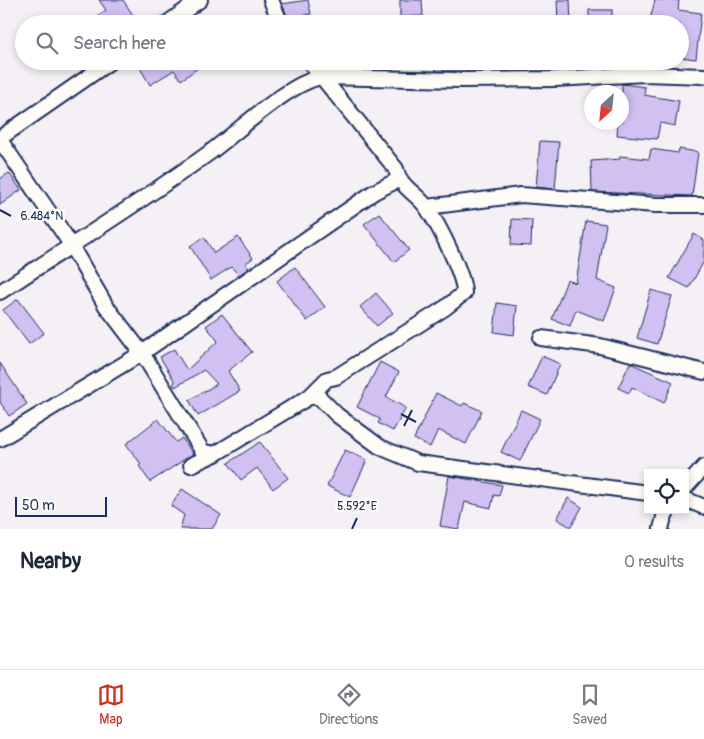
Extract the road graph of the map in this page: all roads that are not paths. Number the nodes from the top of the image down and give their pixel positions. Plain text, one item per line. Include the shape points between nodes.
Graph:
1 (200, 0) edge
2 (271, 0) edge
3 (179, 15) edge
4 (277, 15) edge
5 (98, 70) edge
6 (316, 70) edge
7 (704, 76) edge
8 (321, 77) junction
9 (0, 139) edge
10 (398, 180) junction
11 (704, 205) edge
12 (426, 207) junction
13 (71, 246) junction
14 (0, 292) edge
15 (541, 338) dead end
16 (142, 353) junction
17 (704, 372) edge
18 (309, 396) junction
19 (0, 439) edge
20 (215, 454) junction
21 (191, 466) dead end
22 (704, 467) edge
23 (689, 484) edge
24 (644, 493) edge
25 (689, 501) edge
26 (704, 507) edge
27 (666, 514) edge
28 (661, 529) edge

1 - 3 street
2 - 4 street
5 - 9 street
6 - 8 street
7 - 8 street via 645,74 460,80
8 - 10 street via 396,169
8 - 13 street via 289,92 208,154
9 - 13 street
10 - 12 street
10 - 16 street via 374,192
11 - 12 street via 656,205 521,195
12 - 18 street via 459,271 464,293 336,377 326,379
13 - 14 street
13 - 16 street via 106,306
15 - 17 street via 600,346
16 - 19 street
16 - 20 street via 203,452
18 - 20 street
18 - 24 street via 319,397 337,416 380,447 418,463
20 - 21 street
22 - 23 street
25 - 26 street
27 - 28 street

